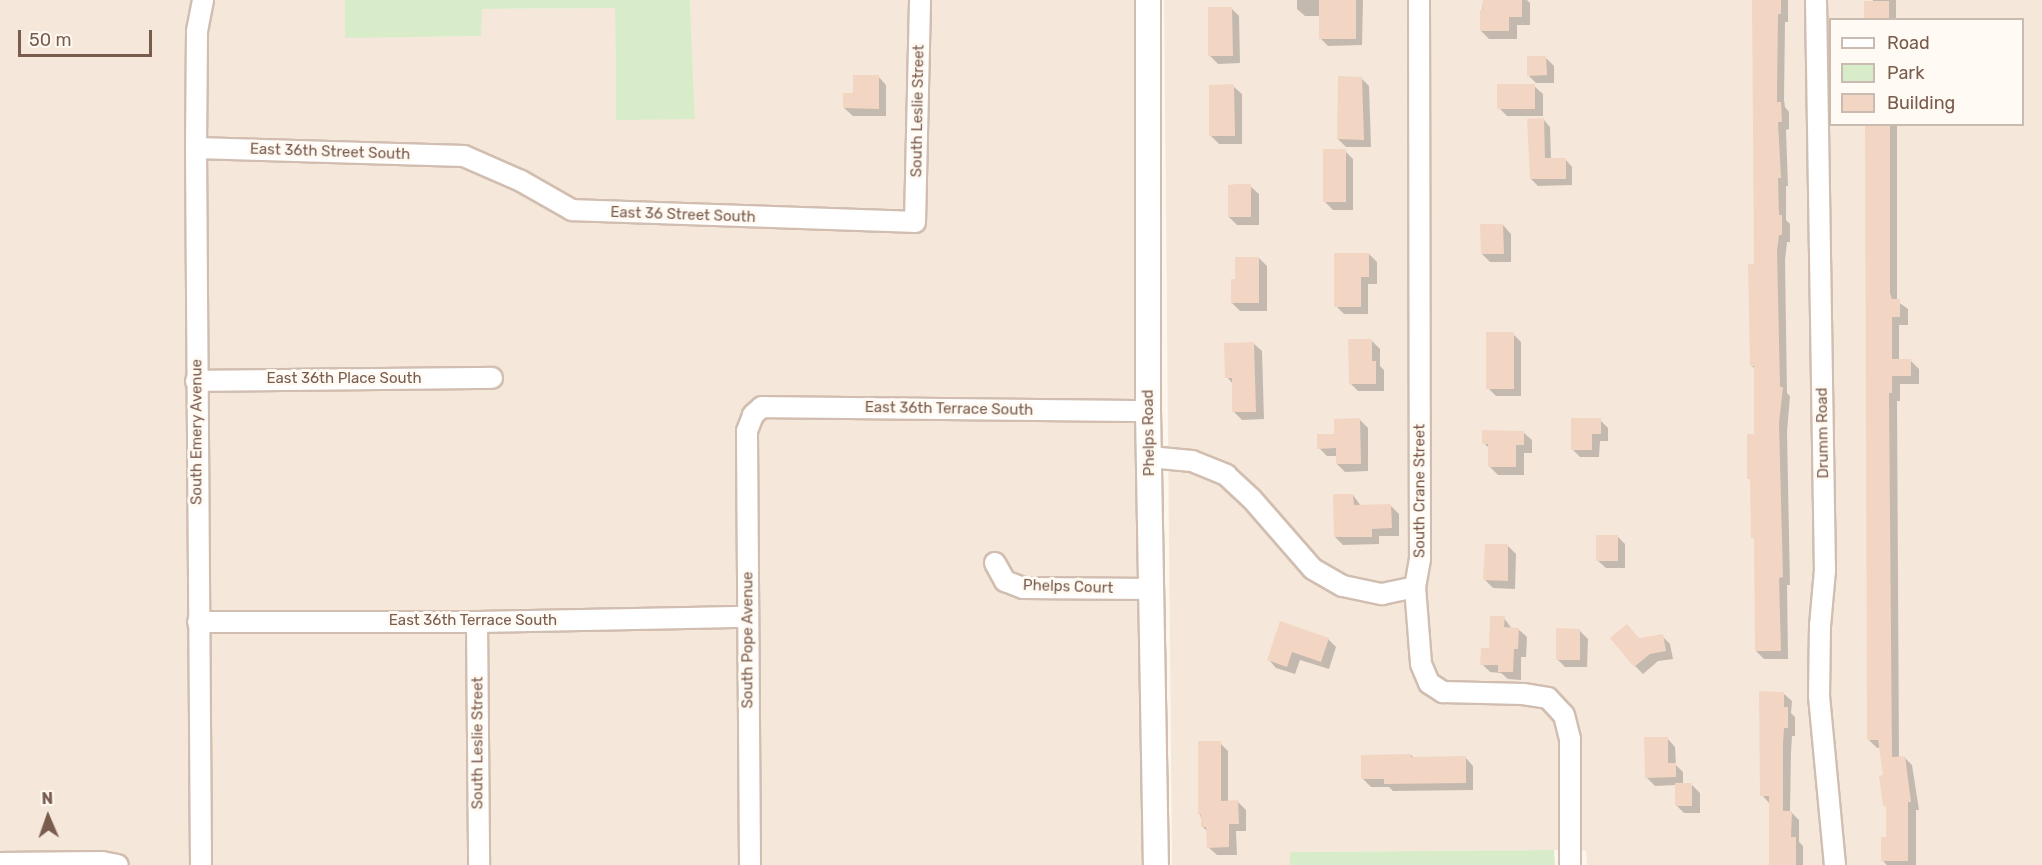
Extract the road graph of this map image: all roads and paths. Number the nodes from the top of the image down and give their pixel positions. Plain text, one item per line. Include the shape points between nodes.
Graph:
1 (203, 0) edge
2 (920, 0) edge
3 (1148, 0) edge
4 (1419, 0) edge
5 (1816, 0) edge
6 (196, 148) junction
7 (464, 156) joint
8 (915, 222) joint
9 (492, 378) dead end
10 (196, 381) junction
11 (1148, 411) junction
12 (753, 415) joint
13 (1149, 457) junction
14 (995, 562) dead end
15 (1415, 587) junction
16 (1153, 589) junction
17 (748, 617) junction
18 (198, 622) junction
19 (477, 622) junction
20 (0, 863) edge
21 (118, 865) edge
22 (201, 865) edge
23 (478, 865) edge
24 (750, 865) edge
25 (1156, 865) edge
26 (1570, 865) edge
27 (1835, 865) edge

1 - 6 street, South Emery Avenue via 197,31
2 - 8 street, South Leslie Street
3 - 11 street, Phelps Road
4 - 15 street, South Crane Street via 1420,559
5 - 27 street, Drumm Road via 1825,570 1819,696
6 - 7 street, East 36th Street South
6 - 10 street, South Emery Avenue
7 - 8 street, East 36 Street South via 522,181 572,210
9 - 10 street, East 36th Place South
10 - 18 street, South Emery Avenue
11 - 12 street, East 36th Terrace South via 762,407
11 - 13 street, Phelps Road
12 - 17 street, South Pope Avenue via 747,431
13 - 15 street via 1192,461 1226,475 1313,569 1343,586 1382,594
13 - 16 street, Phelps Road
14 - 16 street, Phelps Court via 1005,581 1023,588
15 - 26 street, South Crane Street via 1421,664 1429,683 1443,692 1548,698 1564,715 1570,739
16 - 25 street, Phelps Road
17 - 19 street, East 36th Terrace South
17 - 24 street, South Pope Avenue
18 - 19 street, East 36th Terrace South
18 - 22 street, South Emery Avenue
19 - 23 street, South Leslie Street
20 - 21 street

